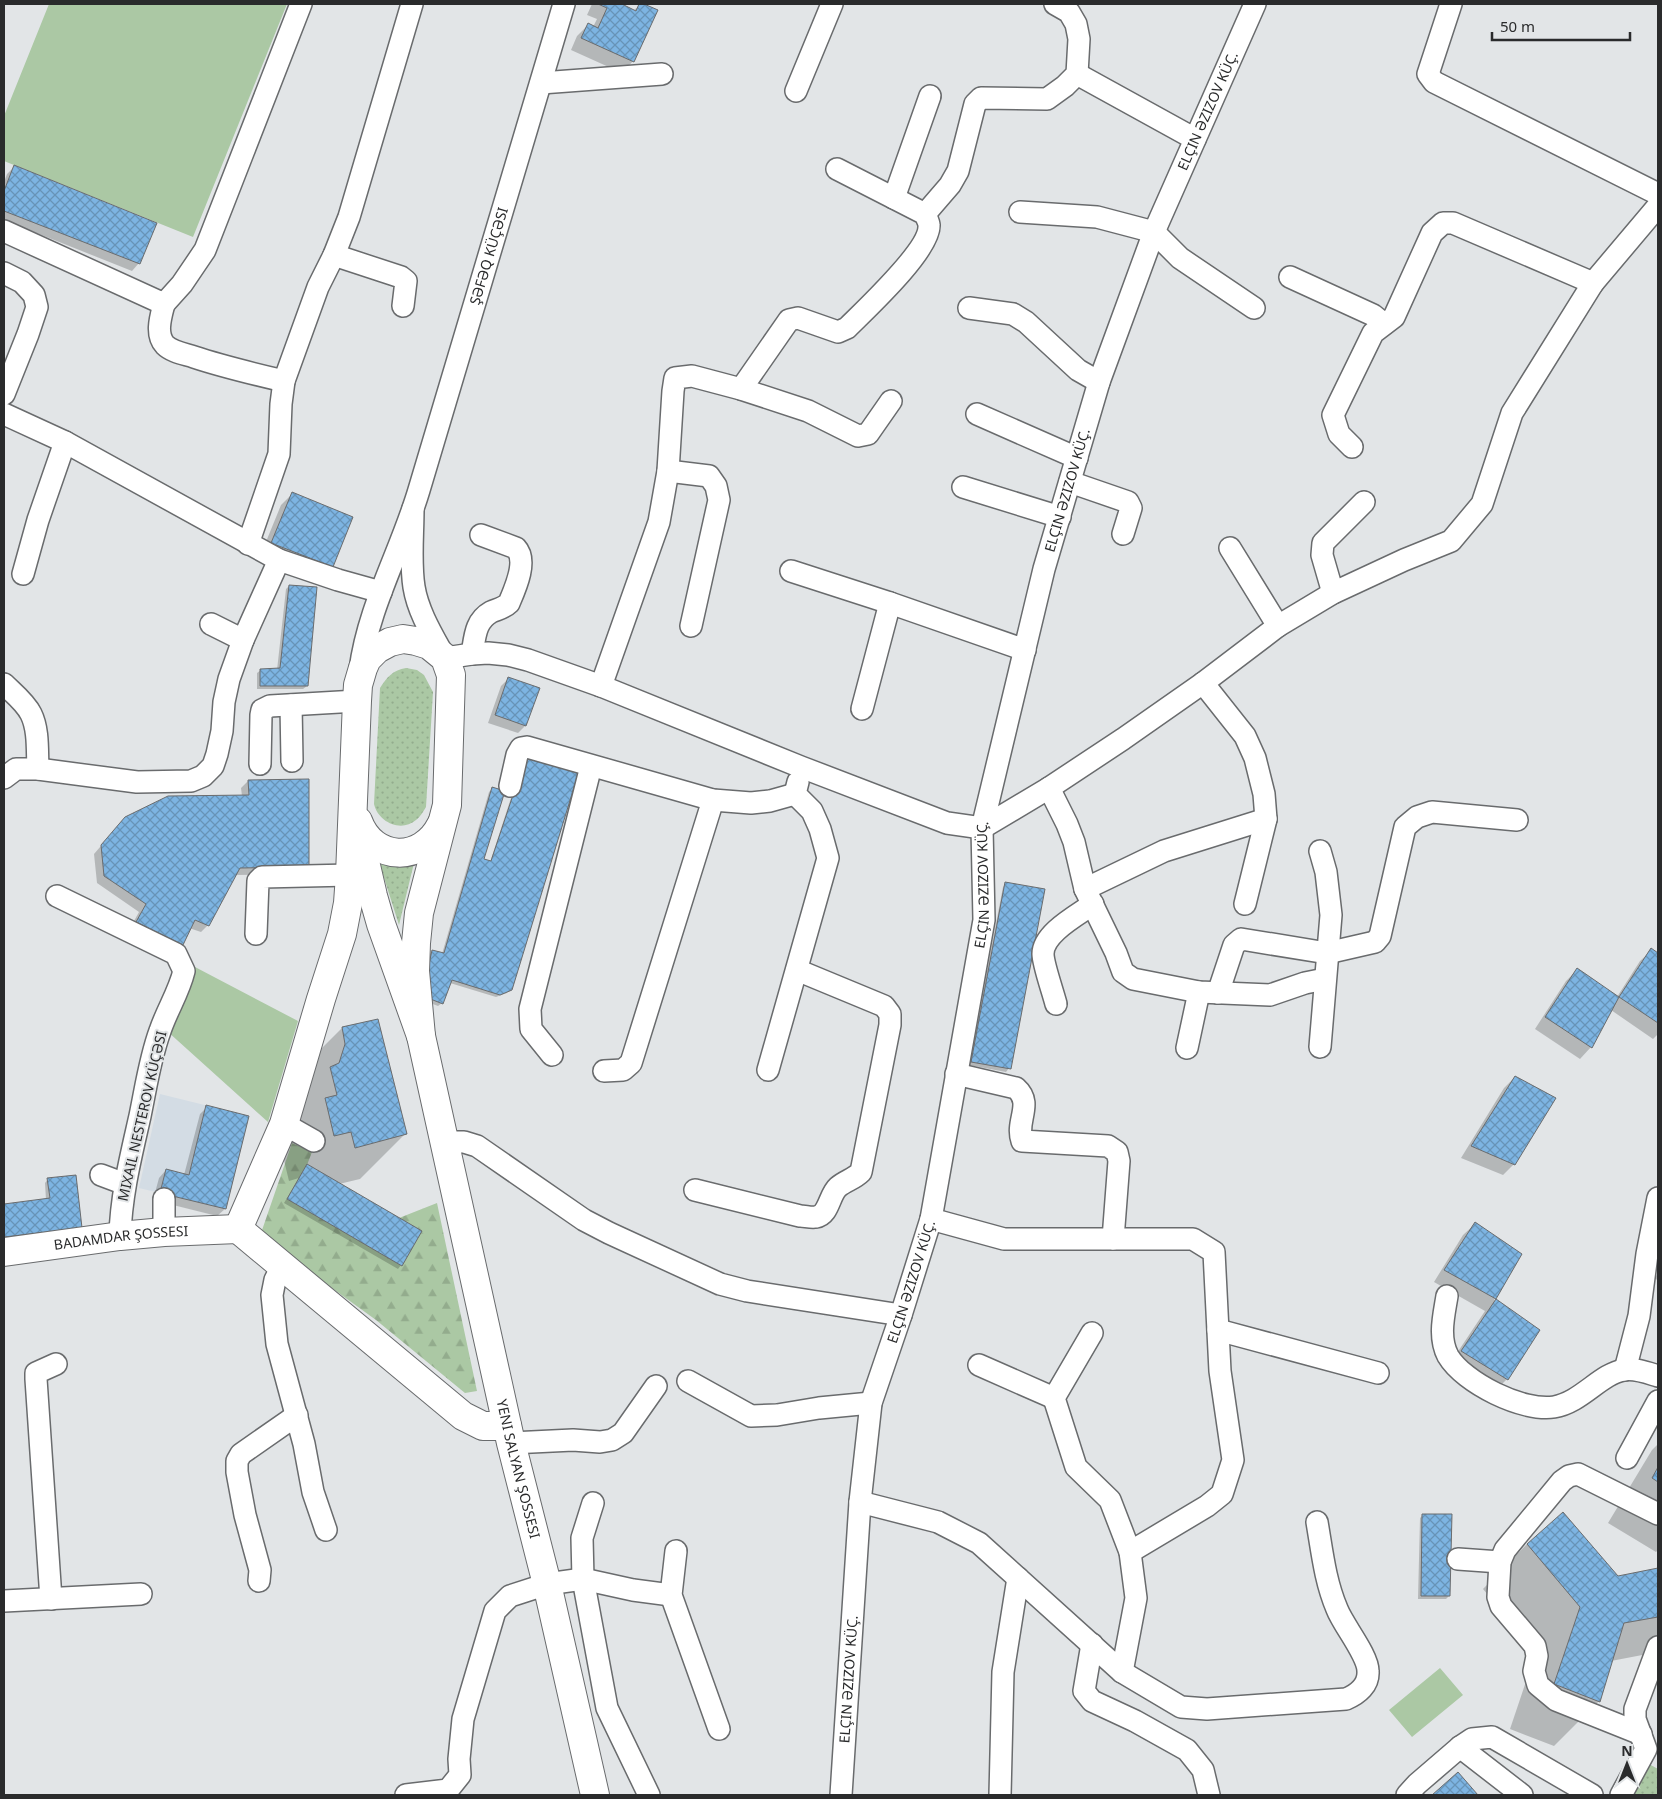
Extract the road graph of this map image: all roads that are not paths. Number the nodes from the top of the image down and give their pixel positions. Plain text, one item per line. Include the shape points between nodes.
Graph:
1 (301, 4) edge
2 (412, 4) edge
3 (564, 4) edge
4 (832, 4) edge
5 (1055, 4) edge
6 (1255, 4) edge
7 (1451, 4) edge
8 (662, 74) dead end
9 (1077, 74) junction
10 (540, 83) junction
11 (796, 91) dead end
12 (930, 96) dead end
13 (1195, 139) junction
14 (837, 169) dead end
15 (1658, 194) edge
16 (894, 198) junction
17 (1658, 206) edge
18 (1020, 212) dead end
19 (925, 214) junction
20 (4, 230) edge
21 (1154, 232) junction
22 (334, 256) junction
23 (4, 273) edge
24 (1290, 277) dead end
25 (1593, 283) junction
26 (164, 304) junction
27 (403, 306) dead end
28 (969, 308) dead end
29 (1254, 308) dead end
30 (1384, 324) junction
31 (284, 381) junction
32 (1099, 382) junction
33 (741, 389) junction
34 (4, 394) edge
35 (891, 401) dead end
36 (4, 414) edge
37 (977, 414) dead end
38 (65, 442) junction
39 (1352, 447) dead end
40 (1077, 458) junction
41 (668, 471) junction
42 (1070, 482) junction
43 (963, 488) dead end
44 (1364, 502) dead end
45 (413, 509) junction
46 (1060, 517) junction
47 (1123, 534) dead end
48 (480, 535) dead end
49 (248, 544) junction
50 (1230, 548) dead end
51 (279, 560) junction
52 (790, 571) dead end
53 (23, 574) dead end
54 (380, 592) junction
55 (1333, 593) junction
56 (890, 602) junction
57 (211, 624) dead end
58 (690, 626) dead end
59 (1278, 626) junction
60 (243, 640) junction
61 (1025, 650) junction
62 (472, 654) junction
63 (445, 658) junction
64 (1203, 683) junction
65 (4, 684) edge
66 (601, 686) junction
67 (357, 693) junction
68 (291, 705) junction
69 (862, 709) dead end
70 (292, 761) dead end
71 (260, 764) dead end
72 (591, 766) junction
73 (801, 767) junction
74 (38, 770) junction
75 (5, 776) edge
76 (510, 786) dead end
77 (1049, 788) junction
78 (795, 794) junction
79 (713, 800) junction
80 (352, 803) junction
81 (444, 818) junction
82 (1266, 819) junction
83 (1518, 820) dead end
84 (982, 828) junction
85 (1320, 851) dead end
86 (350, 875) junction
87 (56, 896) dead end
88 (1089, 897) junction
89 (1245, 904) dead end
90 (256, 934) dead end
91 (1327, 953) junction
92 (797, 970) junction
93 (1325, 979) junction
94 (1209, 992) junction
95 (1056, 1004) dead end
96 (421, 1036) junction
97 (1320, 1047) dead end
98 (1187, 1048) dead end
99 (552, 1055) dead end
100 (768, 1070) dead end
101 (604, 1071) dead end
102 (956, 1074) junction
103 (284, 1124) junction
104 (314, 1141) dead end
105 (445, 1142) junction
106 (101, 1175) dead end
107 (125, 1184) junction
108 (695, 1190) dead end
109 (1658, 1198) edge
110 (164, 1199) dead end
111 (931, 1219) junction
112 (238, 1229) junction
113 (164, 1232) junction
114 (120, 1236) junction
115 (1113, 1239) junction
116 (4, 1252) edge
117 (282, 1266) junction
118 (1447, 1296) dead end
119 (901, 1315) junction
120 (1218, 1330) junction
121 (1092, 1333) dead end
122 (56, 1364) dead end
123 (979, 1365) dead end
124 (1625, 1370) junction
125 (1378, 1373) dead end
126 (1658, 1376) edge
127 (688, 1382) dead end
128 (656, 1386) dead end
129 (1054, 1398) junction
130 (1658, 1402) edge
131 (871, 1404) junction
132 (297, 1415) junction
133 (509, 1434) junction
134 (1627, 1458) dead end
135 (860, 1502) junction
136 (593, 1503) dead end
137 (1658, 1514) edge
138 (1317, 1522) dead end
139 (326, 1530) dead end
140 (676, 1551) dead end
141 (1130, 1552) junction
142 (1458, 1560) dead end
143 (1500, 1562) junction
144 (1018, 1578) junction
145 (583, 1579) junction
146 (259, 1581) dead end
147 (547, 1584) junction
148 (141, 1594) dead end
149 (671, 1595) junction
150 (51, 1599) junction
151 (4, 1601) edge
152 (1092, 1644) junction
153 (1658, 1647) edge
154 (1122, 1672) junction
155 (718, 1728) dead end
156 (1649, 1746) edge
157 (1460, 1747) junction
158 (406, 1795) edge
159 (595, 1795) edge
160 (649, 1795) edge
161 (842, 1795) edge
162 (1000, 1795) edge
163 (1209, 1795) edge
164 (1406, 1795) edge
165 (1522, 1795) edge
166 (1592, 1795) edge
167 (1621, 1795) edge

1 - 26 street via 205,250
2 - 22 street via 349,217
3 - 10 street, ŞƏFƏQ KÜÇƏSI
4 - 11 street
5 - 9 street via 1068,12 1076,24 1079,39
6 - 13 street, ELÇIN ƏZIZOV KÜÇ.
7 - 15 street via 1428,74 1434,82
8 - 10 street
9 - 13 street
9 - 19 street via 1047,99 981,98 975,104 958,171
10 - 45 street, ŞƏFƏQ KÜÇƏSI
12 - 16 street
13 - 21 street, ELÇIN ƏZIZOV KÜÇ.
14 - 16 street
16 - 19 street
17 - 25 street
18 - 21 street via 1096,217
19 - 33 street via 929,225 927,236 914,257 847,328 838,332 798,318 789,320
20 - 26 street
21 - 29 street via 1180,258
21 - 32 street, ELÇIN ƏZIZOV KÜÇ.
22 - 27 street via 406,281
22 - 31 street via 318,287
23 - 34 street via 22,282 34,295 37,307
24 - 30 street via 1373,315
25 - 30 street via 1453,222 1443,222 1432,233 1394,316
25 - 55 street via 1512,413 1482,504 1451,542
26 - 31 street via 160,336 174,351
28 - 32 street via 1013,314 1078,370
30 - 39 street via 1373,333 1333,414 1338,434
31 - 49 street via 279,454
32 - 40 street, ELÇIN ƏZIZOV KÜÇ.
33 - 35 street via 808,412 858,436 868,434
33 - 41 street via 692,376 675,378
36 - 38 street
37 - 40 street
38 - 49 street
38 - 53 street
40 - 42 street, ELÇIN ƏZIZOV KÜÇ.
41 - 58 street via 709,476 720,500
41 - 66 street via 658,522
42 - 46 street, ELÇIN ƏZIZOV KÜÇ.
42 - 47 street via 1128,502 1131,508
43 - 46 street
44 - 55 street via 1323,543 1322,555
45 - 54 street
45 - 63 street via 414,588
46 - 61 street, ELÇIN ƏZIZOV KÜÇ.
48 - 62 street via 516,548 522,561 509,603 480,622
49 - 51 street
50 - 59 street
51 - 54 street
51 - 60 street
52 - 56 street
54 - 67 street via 367,634
55 - 59 street
56 - 61 street
56 - 69 street
57 - 60 street
59 - 64 street
60 - 74 street via 229,679 217,754 213,766 202,776 191,781 137,782
61 - 84 street, ELÇIN ƏZIZOV KÜÇ.
62 - 63 street
62 - 66 street via 508,655
63 - 67 main road via 429,645 416,641 390,642 367,659
63 - 81 main road via 452,689
64 - 77 street
64 - 82 street via 1245,736 1255,758
65 - 74 street via 31,714 36,730
66 - 73 street
67 - 68 street
67 - 80 main road
68 - 70 street
68 - 71 street via 270,706 262,710
72 - 76 street via 521,748
72 - 79 street
72 - 99 street via 530,1009 531,1029
73 - 78 street
73 - 84 street via 946,823
74 - 75 street via 16,769
77 - 84 street
77 - 88 street via 1074,842
78 - 79 street via 751,803
78 - 92 street via 812,811 828,858
79 - 101 street via 631,1064 624,1070
80 - 81 main road via 367,837 376,846 398,853 414,852 426,845 436,835
80 - 86 main road
80 - 96 main road via 373,896
81 - 96 main road via 419,913 415,971
82 - 88 street via 1164,851
82 - 89 street
83 - 91 street via 1432,812 1417,817 1405,827 1380,936 1376,942
84 - 102 street, ELÇIN ƏZIZOV KÜÇ. via 984,920
85 - 91 street via 1331,915
86 - 90 street via 262,877 258,881
86 - 103 main road via 342,934
87 - 107 street, MIXAIL NESTEROV KÜÇƏSI via 176,954 184,971 152,1056
88 - 94 street via 1123,972 1133,979
88 - 95 street via 1047,941 1043,953
91 - 93 street
91 - 94 street via 1241,939 1234,945
92 - 100 street
92 - 108 street via 884,1006 890,1014 861,1172 839,1186 824,1213 817,1217 800,1216
93 - 94 street via 1270,995
93 - 97 street
94 - 98 street
96 - 105 main road, YENI SALYAN ŞOSSESI
102 - 111 street, ELÇIN ƏZIZOV KÜÇ.
102 - 115 street via 1016,1088 1022,1093 1025,1102 1020,1133 1022,1141 1108,1146 1117,1152
103 - 104 street
103 - 112 main road
105 - 119 street via 477,1146 608,1234 720,1284 747,1292
105 - 133 main road, YENI SALYAN ŞOSSESI
106 - 107 street
107 - 114 street, MIXAIL NESTEROV KÜÇƏSI
109 - 124 street via 1639,1316
110 - 113 street
111 - 115 street via 1004,1239
111 - 119 street, ELÇIN ƏZIZOV KÜÇ.
112 - 113 main road, BADAMDAR ŞOSSESI
112 - 117 main road
113 - 114 main road, BADAMDAR ŞOSSESI
114 - 116 main road, BADAMDAR ŞOSSESI
115 - 120 street via 1193,1239 1214,1252
117 - 132 street via 272,1295 277,1344
117 - 133 main road via 463,1416
118 - 124 street via 1442,1330 1448,1355 1464,1374 1499,1397 1535,1408 1554,1407 1577,1400 1611,1375
119 - 131 street, ELÇIN ƏZIZOV KÜÇ.
120 - 125 street
120 - 141 street via 1220,1371 1233,1460 1222,1494
121 - 129 street
122 - 150 street via 36,1373
123 - 129 street
124 - 126 street
127 - 131 street via 751,1416
128 - 133 street via 623,1433 612,1440 600,1442
129 - 141 street via 1076,1467 1110,1500
130 - 134 street
131 - 135 street, ELÇIN ƏZIZOV KÜÇ.
132 - 139 street via 313,1492
132 - 146 street via 241,1454 237,1462 245,1515 260,1570
133 - 147 main road, YENI SALYAN ŞOSSESI
135 - 144 street via 938,1522 979,1543
135 - 161 street, ELÇIN ƏZIZOV KÜÇ.
136 - 145 street via 582,1538
137 - 143 street via 1578,1474 1569,1476 1505,1550
138 - 154 street via 1330,1592 1368,1669 1367,1679 1356,1695 1346,1699 1207,1709 1181,1707
140 - 149 street
141 - 154 street via 1136,1598
142 - 143 street
143 - 156 street via 1498,1597 1501,1606 1535,1646 1534,1671 1538,1685 1556,1700
144 - 152 street
144 - 162 street via 1003,1672
145 - 147 street
145 - 149 street
145 - 160 street via 607,1708
147 - 158 street via 510,1596 495,1611 462,1719 460,1775 448,1790
147 - 159 main road, YENI SALYAN ŞOSSESI
148 - 150 street
149 - 155 street
150 - 151 street
152 - 154 street
152 - 163 street via 1084,1691 1092,1701 1187,1750 1203,1770
153 - 156 street via 1636,1709 1636,1719
156 - 167 street
157 - 164 street
157 - 165 street
157 - 166 street via 1472,1739 1492,1737

